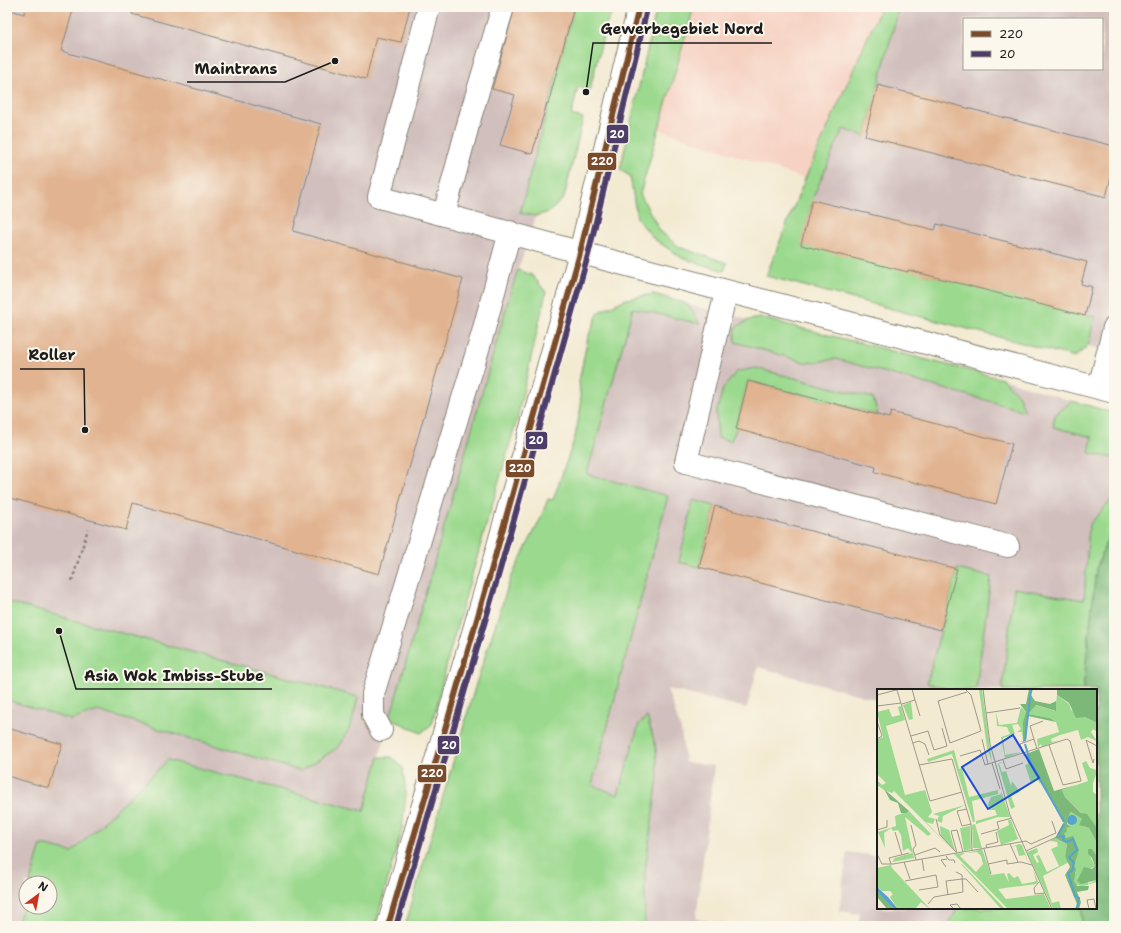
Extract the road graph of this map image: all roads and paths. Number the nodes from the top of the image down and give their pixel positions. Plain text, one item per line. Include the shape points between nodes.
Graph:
1 (429, 7) edge
2 (502, 7) edge
3 (639, 7) edge
4 (444, 214) junction
5 (510, 232) junction
6 (580, 252) junction
7 (726, 292) junction
8 (1114, 328) edge
9 (1106, 390) edge
10 (88, 529) dead end
11 (1008, 546) dead end
12 (72, 581) dead end
13 (381, 730) dead end
14 (388, 926) edge

1 - 4 street via 379,197
2 - 4 street
3 - 6 street
4 - 5 street
5 - 6 street
5 - 13 street via 482,336 373,694 373,715
6 - 7 street
6 - 14 street
7 - 9 street
7 - 11 street via 686,462
8 - 9 street
10 - 12 path

